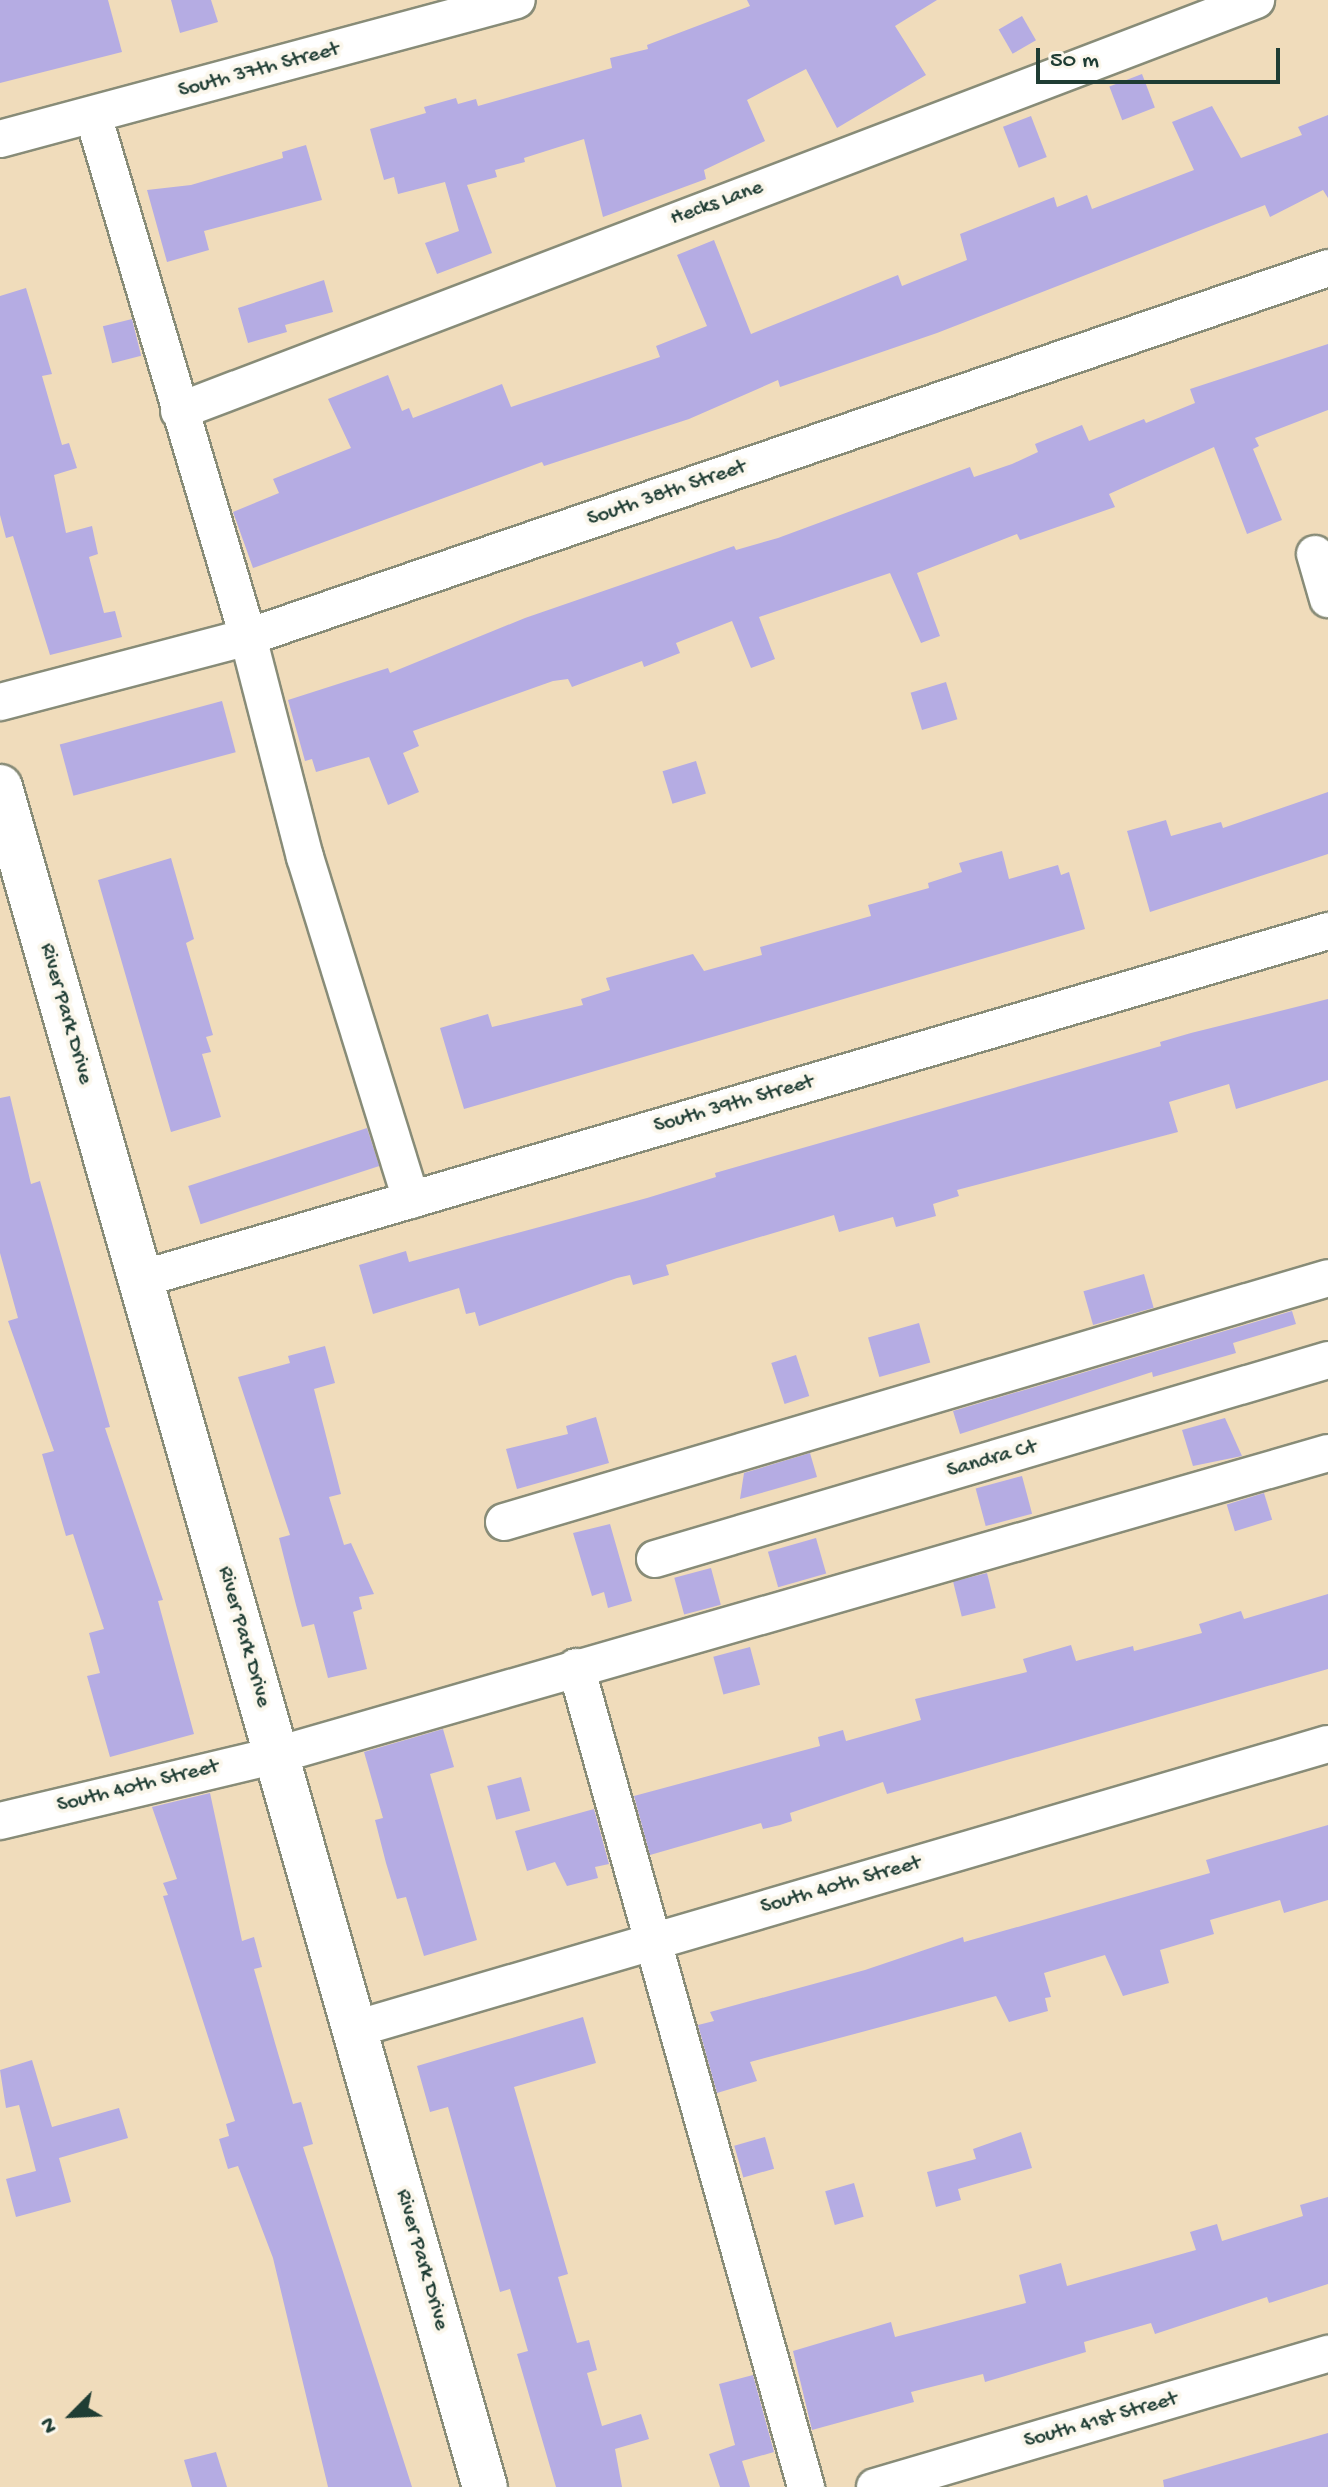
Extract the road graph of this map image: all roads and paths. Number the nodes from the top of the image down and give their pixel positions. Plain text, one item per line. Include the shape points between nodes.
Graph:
1 (517, 0) edge
2 (1256, 0) edge
3 (93, 115) junction
4 (0, 139) edge
5 (1328, 268) edge
6 (179, 411) junction
7 (1315, 554) dead end
8 (1328, 599) edge
9 (248, 637) junction
10 (0, 702) edge
11 (0, 787) edge
12 (1328, 931) edge
13 (411, 1200) junction
14 (1328, 1278) edge
15 (141, 1279) junction
16 (1328, 1360) edge
17 (1328, 1453) edge
18 (504, 1522) dead end
19 (655, 1559) dead end
20 (576, 1667) junction
21 (1328, 1744) edge
22 (277, 1755) junction
23 (0, 1821) edge
24 (654, 1941) junction
25 (355, 2029) junction
26 (1328, 2354) edge
27 (485, 2487) edge
28 (806, 2487) edge
29 (875, 2487) edge

1 - 3 street, South 37th Street
2 - 6 street, Hecks Lane
3 - 4 street, South 37th Street
3 - 6 street
5 - 9 street, South 38th Street
6 - 9 street
7 - 8 street
9 - 10 street, South 38th Street
9 - 13 street via 305,857
11 - 15 street, River Park Drive
12 - 13 street, South 39th Street
13 - 15 street, South 39th Street
14 - 18 street
15 - 22 street, River Park Drive
16 - 19 street, Sandra Ct
17 - 20 street, South 40th Street
20 - 22 street, South 40th Street
20 - 24 street
21 - 24 street, South 40th Street
22 - 23 street, South 40th Street
22 - 25 street, River Park Drive
24 - 25 street, South 40th Street
24 - 28 street
25 - 27 street, River Park Drive
26 - 29 street, South 41st Street

